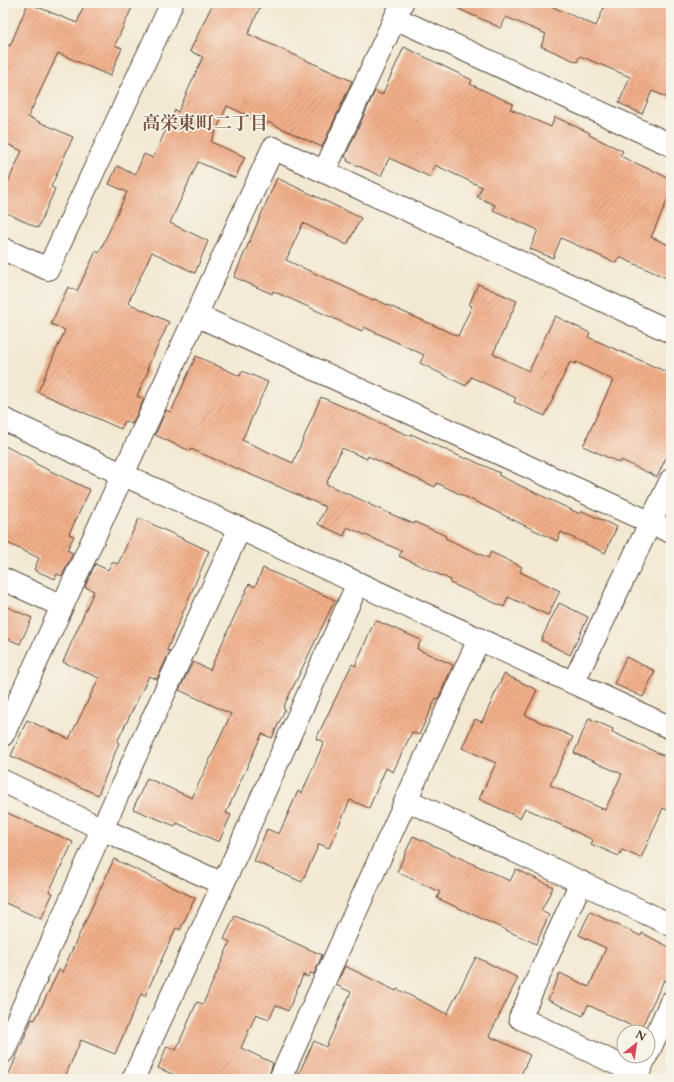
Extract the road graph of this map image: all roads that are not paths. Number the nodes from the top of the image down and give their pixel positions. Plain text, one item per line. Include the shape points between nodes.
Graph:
1 (172, 3) edge
2 (399, 10) edge
3 (671, 145) edge
4 (324, 172) junction
5 (3, 249) edge
6 (196, 315) junction
7 (671, 332) edge
8 (3, 419) edge
9 (123, 474) junction
10 (671, 480) edge
11 (651, 523) junction
12 (240, 528) junction
13 (671, 532) edge
14 (3, 579) edge
15 (358, 583) junction
16 (62, 606) junction
17 (479, 639) junction
18 (573, 683) junction
19 (671, 728) edge
20 (3, 735) edge
21 (3, 781) edge
22 (407, 800) junction
23 (102, 829) junction
24 (581, 882) junction
25 (223, 884) junction
26 (671, 925) edge
27 (671, 1002) edge
28 (656, 1035) edge
29 (3, 1052) edge
30 (616, 1064) edge
31 (617, 1064) edge
32 (642, 1064) edge
33 (133, 1079) edge
34 (280, 1079) edge

1 - 5 street via 48,269
2 - 3 street
2 - 4 street
4 - 6 street via 273,148
4 - 7 street
6 - 9 street
6 - 11 street
8 - 9 street
9 - 12 street
9 - 16 street
10 - 11 street
11 - 13 street
11 - 18 street
12 - 15 street
12 - 23 street
14 - 16 street
15 - 17 street
15 - 25 street
16 - 20 street
17 - 18 street
17 - 22 street
18 - 19 street
21 - 23 street
22 - 24 street
22 - 34 street
23 - 25 street
23 - 29 street
24 - 26 street
24 - 30 street via 520,1018
25 - 33 street
27 - 28 street
31 - 32 street via 638,1074

